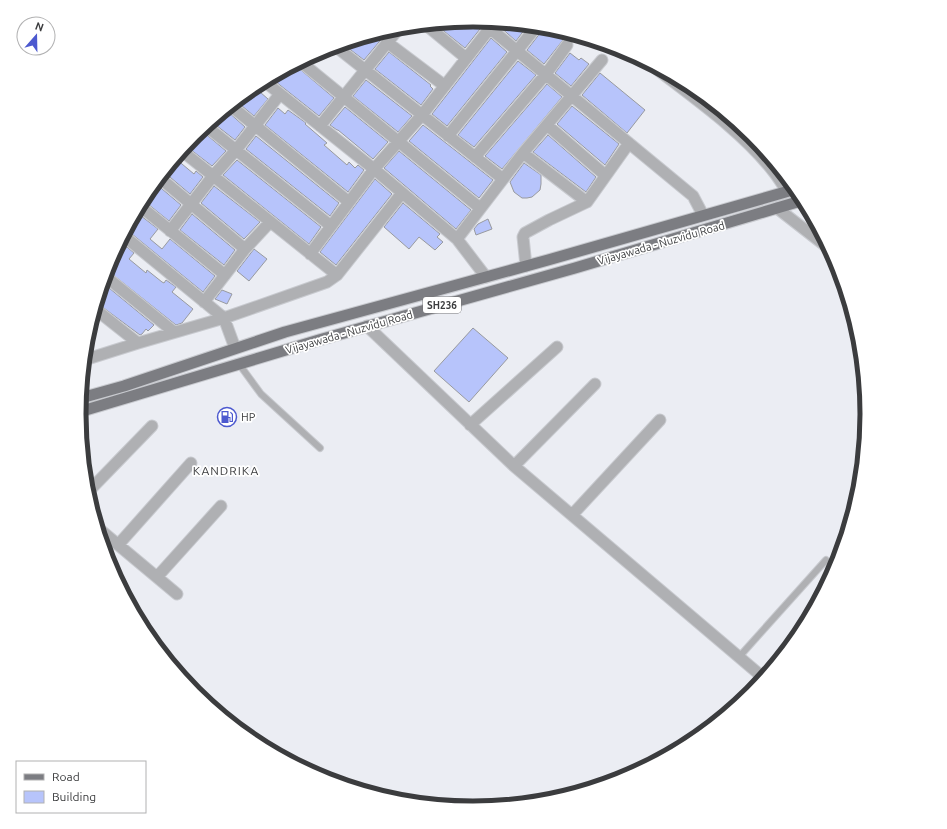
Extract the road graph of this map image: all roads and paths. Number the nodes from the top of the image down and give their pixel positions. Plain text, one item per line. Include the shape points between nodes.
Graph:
1 (489, 28) edge
2 (494, 28) edge
3 (431, 29) edge
4 (533, 31) edge
5 (394, 35) edge
6 (388, 43) junction
7 (567, 45) dead end
8 (343, 50) edge
9 (517, 50) junction
10 (466, 58) junction
11 (602, 60) dead end
12 (305, 65) edge
13 (365, 70) junction
14 (546, 74) junction
15 (675, 84) edge
16 (269, 85) edge
17 (445, 86) junction
18 (280, 94) junction
19 (572, 95) junction
20 (344, 96) junction
21 (235, 109) edge
22 (422, 115) junction
23 (547, 125) junction
24 (256, 126) junction
25 (320, 126) junction
26 (211, 130) edge
27 (448, 136) junction
28 (399, 143) junction
29 (629, 143) junction
30 (236, 150) junction
31 (523, 153) junction
32 (186, 154) edge
33 (475, 157) junction
34 (374, 169) junction
35 (605, 174) junction
36 (213, 176) junction
37 (503, 179) junction
38 (781, 179) edge
39 (164, 181) edge
40 (790, 191) edge
41 (402, 194) junction
42 (349, 202) junction
43 (587, 202) junction
44 (798, 202) edge
45 (191, 204) junction
46 (480, 208) junction
47 (777, 208) junction
48 (145, 210) edge
49 (703, 215) junction
50 (270, 222) junction
51 (331, 226) junction
52 (170, 231) junction
53 (128, 239) edge
54 (457, 239) junction
55 (820, 242) edge
56 (245, 249) junction
57 (310, 254) junction
58 (526, 261) junction
59 (225, 275) junction
60 (337, 276) junction
61 (486, 277) junction
62 (110, 280) edge
63 (204, 302) junction
64 (100, 312) edge
65 (226, 322) junction
66 (367, 326) junction
67 (174, 332) junction
68 (138, 342) junction
69 (234, 345) junction
70 (557, 347) dead end
71 (90, 358) edge
72 (239, 364) junction
73 (595, 384) dead end
74 (87, 396) edge
75 (86, 410) edge
76 (660, 420) dead end
77 (470, 425) junction
78 (152, 426) dead end
79 (320, 448) dead end
80 (191, 463) dead end
81 (514, 466) junction
82 (93, 487) edge
83 (221, 506) dead end
84 (572, 515) junction
85 (105, 534) edge
86 (118, 545) junction
87 (826, 560) dead end
88 (157, 577) junction
89 (177, 594) dead end
90 (739, 657) junction
91 (760, 675) edge

1 - 10 street
2 - 9 street
3 - 10 street
4 - 9 street
5 - 6 street
6 - 13 street
6 - 17 street
7 - 14 street
8 - 13 street
9 - 14 street
9 - 27 street
10 - 17 street
11 - 19 street
12 - 20 street
13 - 20 street
13 - 22 street
14 - 19 street
14 - 33 street
15 - 38 street via 726,124
16 - 18 street
17 - 22 street
18 - 24 street
18 - 25 street
19 - 23 street
19 - 29 street
20 - 25 street
20 - 28 street
21 - 24 street
22 - 27 street
22 - 28 street
23 - 31 street
23 - 35 street
24 - 30 street
24 - 42 street
25 - 34 street
26 - 30 street
27 - 33 street
28 - 34 street
28 - 46 street
29 - 35 street
29 - 49 street via 693,196
30 - 36 street
30 - 51 street
31 - 37 street
31 - 43 street
32 - 36 street
33 - 37 street
34 - 41 street
34 - 42 street
35 - 43 street
36 - 45 street
36 - 50 street
37 - 46 street
39 - 45 street
40 - 49 main road, Vijayawada - Nuzvidu Road / SH236
41 - 54 street
41 - 60 street
42 - 51 street
43 - 58 street via 529,229 523,237
44 - 47 main road, Vijayawada - Nuzvidu Road / SH236
45 - 52 street
45 - 56 street
46 - 54 street
47 - 55 street
47 - 66 main road, Vijayawada - Nuzvidu Road / SH236
48 - 52 street
49 - 58 main road, Vijayawada - Nuzvidu Road / SH236
50 - 56 street
50 - 57 street
51 - 57 street
52 - 59 street
53 - 63 street
54 - 61 street
56 - 59 street
57 - 60 street
58 - 61 main road, Vijayawada - Nuzvidu Road / SH236
59 - 63 street
60 - 65 street
61 - 69 main road, Vijayawada - Nuzvidu Road / SH236
62 - 67 street
63 - 65 street
64 - 68 street
65 - 67 street
65 - 69 street
66 - 72 main road, Vijayawada - Nuzvidu Road / SH236
66 - 77 street
67 - 68 street
68 - 71 street
69 - 74 main road, Vijayawada - Nuzvidu Road / SH236 via 124,386
70 - 77 street
72 - 75 main road, Vijayawada - Nuzvidu Road / SH236
72 - 79 lane via 261,394
73 - 81 street
76 - 84 street
77 - 81 street
78 - 82 street
80 - 86 street
81 - 84 street
83 - 88 street
84 - 90 street
85 - 86 street
86 - 88 street
87 - 90 lane
88 - 89 street
90 - 91 street

